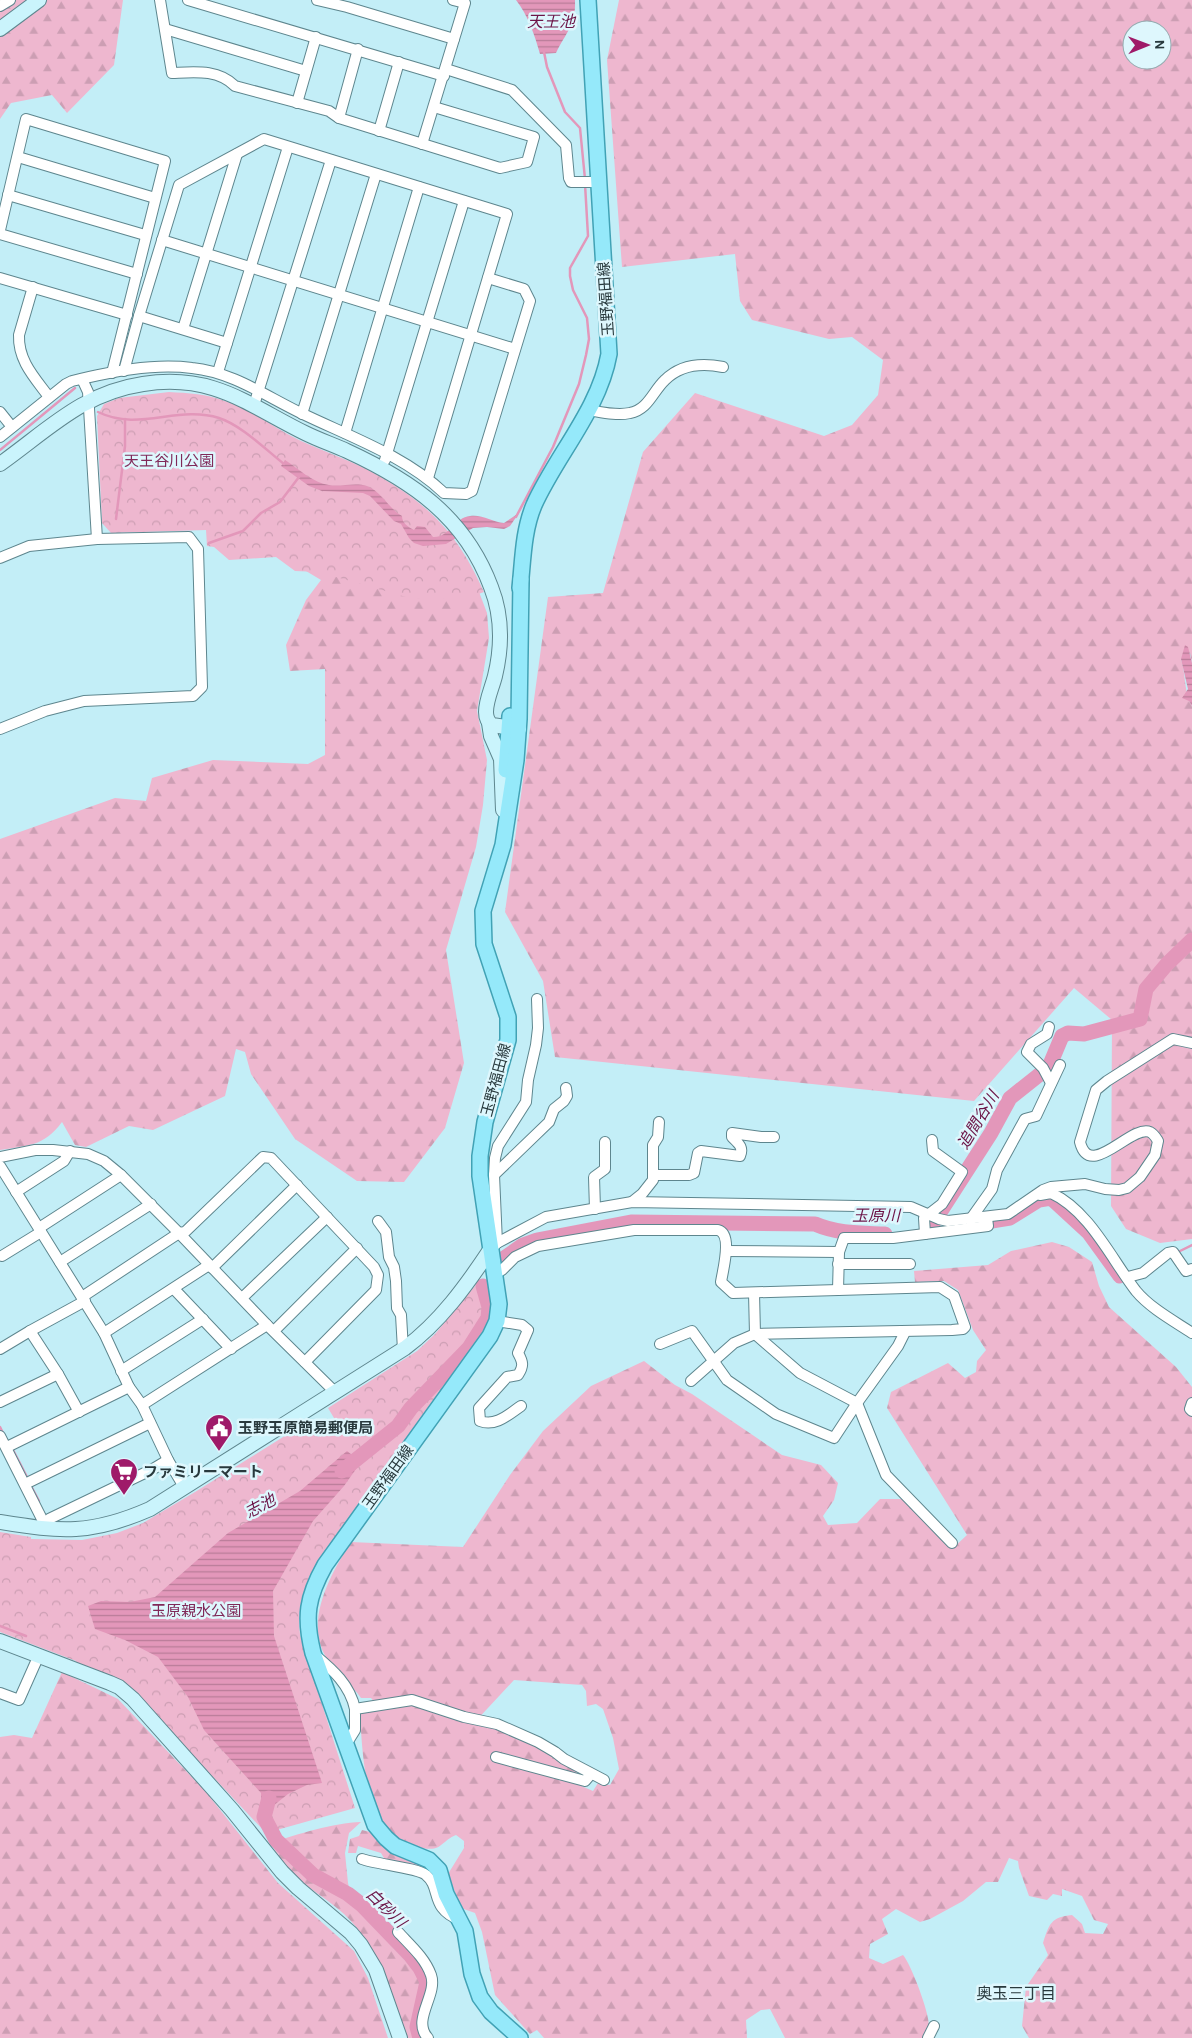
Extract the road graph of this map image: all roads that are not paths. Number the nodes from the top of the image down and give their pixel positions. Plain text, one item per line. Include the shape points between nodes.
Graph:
1 (10, 0) edge
2 (38, 0) edge
3 (160, 0) edge
4 (188, 0) edge
5 (317, 0) edge
6 (453, 0) edge
7 (588, 0) edge
8 (0, 6) edge
9 (0, 28) edge
10 (164, 29) junction
11 (316, 37) junction
12 (454, 40) junction
13 (358, 49) junction
14 (400, 62) junction
15 (306, 71) junction
16 (445, 72) junction
17 (297, 104) junction
18 (434, 107) junction
19 (338, 118) junction
20 (379, 131) junction
21 (422, 144) junction
22 (288, 146) junction
23 (237, 154) junction
24 (18, 157) junction
25 (332, 160) junction
26 (376, 174) junction
27 (588, 183) junction
28 (419, 187) junction
29 (8, 195) junction
30 (155, 198) junction
31 (464, 201) junction
32 (0, 232) edge
33 (145, 235) junction
34 (162, 240) junction
35 (207, 254) junction
36 (250, 268) junction
37 (137, 274) junction
38 (0, 278) edge
39 (488, 278) junction
40 (294, 281) junction
41 (33, 287) junction
42 (339, 295) junction
43 (382, 308) junction
44 (127, 315) junction
45 (138, 316) junction
46 (427, 322) junction
47 (183, 329) junction
48 (471, 335) junction
49 (227, 343) junction
50 (515, 349) junction
51 (723, 367) dead end
52 (124, 371) junction
53 (218, 372) junction
54 (112, 373) junction
55 (82, 379) junction
56 (259, 391) junction
57 (49, 397) junction
58 (88, 401) junction
59 (254, 405) junction
60 (588, 410) junction
61 (0, 412) edge
62 (302, 414) junction
63 (12, 426) junction
64 (345, 433) junction
65 (0, 437) edge
66 (384, 461) junction
67 (0, 464) edge
68 (428, 478) junction
69 (439, 498) junction
70 (97, 539) junction
71 (0, 558) edge
72 (489, 723) junction
73 (514, 729) junction
74 (0, 730) edge
75 (503, 810) junction
76 (496, 866) junction
77 (537, 999) dead end
78 (1049, 1027) dead end
79 (1192, 1043) edge
80 (1060, 1065) dead end
81 (1051, 1083) junction
82 (566, 1088) dead end
83 (660, 1122) dead end
84 (774, 1137) dead end
85 (932, 1140) dead end
86 (605, 1142) dead end
87 (70, 1151) junction
88 (0, 1157) edge
89 (0, 1166) edge
90 (121, 1174) junction
91 (494, 1175) junction
92 (654, 1175) junction
93 (297, 1185) junction
94 (16, 1192) junction
95 (1034, 1197) junction
96 (632, 1202) junction
97 (151, 1204) junction
98 (595, 1209) junction
99 (327, 1217) junction
100 (933, 1217) junction
101 (378, 1221) dead end
102 (966, 1224) junction
103 (40, 1230) junction
104 (924, 1230) junction
105 (180, 1233) junction
106 (493, 1247) junction
107 (356, 1248) junction
108 (726, 1251) junction
109 (839, 1252) junction
110 (2, 1256) dead end
111 (60, 1262) junction
112 (838, 1264) junction
113 (910, 1264) dead end
114 (210, 1266) junction
115 (1192, 1270) edge
116 (495, 1274) junction
117 (1128, 1277) junction
118 (174, 1289) junction
119 (838, 1290) junction
120 (754, 1293) junction
121 (242, 1298) junction
122 (84, 1299) junction
123 (203, 1320) junction
124 (497, 1321) junction
125 (271, 1328) junction
126 (30, 1331) junction
127 (905, 1332) junction
128 (1192, 1332) edge
129 (104, 1333) junction
130 (756, 1334) junction
131 (660, 1344) dead end
132 (0, 1349) edge
133 (231, 1349) junction
134 (403, 1350) junction
135 (305, 1362) junction
136 (713, 1362) junction
137 (121, 1371) junction
138 (58, 1374) junction
139 (691, 1381) dead end
140 (129, 1387) junction
141 (335, 1392) junction
142 (0, 1402) edge
143 (857, 1403) junction
144 (1192, 1403) edge
145 (142, 1406) junction
146 (521, 1406) dead end
147 (1192, 1411) edge
148 (79, 1412) junction
149 (150, 1423) junction
150 (5, 1444) edge
151 (168, 1460) junction
152 (28, 1483) junction
153 (184, 1488) junction
154 (0, 1522) edge
155 (48, 1530) junction
156 (952, 1543) dead end
157 (0, 1640) edge
158 (313, 1653) junction
159 (39, 1655) junction
160 (0, 1693) edge
161 (355, 1708) junction
162 (345, 1746) junction
163 (496, 1757) dead end
164 (591, 1774) junction
165 (604, 1780) dead end
166 (362, 1859) dead end
167 (460, 1920) junction
168 (398, 1932) dead end
169 (934, 2026) dead end
170 (400, 2038) edge
171 (428, 2038) edge
172 (520, 2038) edge
173 (928, 2038) edge

1 - 8 street
2 - 9 street
3 - 10 street
4 - 11 street
5 - 12 street
6 - 12 street via 465,3
7 - 27 main road, 玉野福田線
10 - 15 street
10 - 17 street via 172,73 206,72 227,78 235,86
11 - 13 street
11 - 15 street
12 - 16 street
13 - 14 street
13 - 19 street
14 - 16 street
14 - 20 street
15 - 17 street
16 - 18 street
16 - 27 street via 512,90 566,145 569,180
17 - 19 street via 329,111
18 - 21 street
18 - 21 street via 534,137 527,162 500,168
19 - 20 street
20 - 21 street
22 - 23 street via 264,139
22 - 25 street
22 - 36 street
23 - 34 street via 179,186
23 - 35 street
24 - 29 street
24 - 30 street
24 - 30 street via 26,119 165,161
25 - 26 street
25 - 40 street
26 - 28 street
26 - 42 street
27 - 60 main road, 玉野福田線 via 609,347 606,370
28 - 31 street
28 - 43 street
29 - 32 street
29 - 33 street
30 - 33 street
31 - 39 street via 507,214
31 - 46 street
32 - 37 street
33 - 37 street
34 - 35 street
34 - 45 street
35 - 36 street
35 - 47 street
36 - 40 street
36 - 49 street
37 - 44 street
38 - 41 street
39 - 48 street
39 - 50 street via 524,289 530,301
40 - 42 street
40 - 56 street
41 - 44 street
41 - 57 street via 19,343 25,364
42 - 43 street
42 - 62 street
43 - 46 street
43 - 64 street
44 - 54 street
45 - 47 street
45 - 52 street
46 - 48 street
46 - 66 street
47 - 49 street
48 - 50 street
48 - 68 street
49 - 53 street
50 - 69 street via 472,491
51 - 60 street via 697,364 686,367 666,379 646,406 631,413
52 - 53 street via 172,366
52 - 54 street
53 - 56 street
54 - 55 street
55 - 57 street via 66,384
55 - 58 street
56 - 59 street
56 - 62 street
57 - 63 street
58 - 59 street via 125,387 173,382 225,391
58 - 67 street via 71,410
58 - 70 street
59 - 66 street via 306,434
60 - 73 main road, 玉野福田線 via 534,506 524,542
61 - 63 street
62 - 64 street
63 - 65 street
64 - 66 street
66 - 68 street
66 - 69 street via 411,485
68 - 69 street
69 - 72 street via 483,566 500,617 499,654 487,705
70 - 71 street via 29,546
70 - 74 street via 189,537 193,541 198,549 202,687 193,696 84,701 45,711
72 - 73 street
72 - 75 street via 501,759
73 - 75 main road, 玉野福田線
73 - 76 main road, 玉野福田線 via 516,760 504,845
75 - 76 main road, 玉野福田線
76 - 106 main road, 玉野福田線 via 483,911 484,944 508,1017 508,1040 483,1128 480,1156 480,1176
77 - 91 street via 538,1028 526,1102 498,1146
78 - 81 street via 1047,1034 1031,1044 1027,1052 1045,1070
79 - 95 street via 1173,1039 1096,1090 1080,1142 1087,1153 1096,1156 1146,1132 1158,1141 1155,1155 1134,1183 1119,1190 1085,1184 1051,1187
80 - 81 street
81 - 102 street via 1036,1116 1025,1119 997,1170 992,1189
82 - 91 street via 567,1096 554,1109 549,1122
83 - 92 street via 653,1145
84 - 92 street via 732,1133 741,1146 740,1156 701,1151 694,1173
85 - 100 street via 933,1151 962,1172
86 - 98 street via 605,1169 594,1177
87 - 88 street via 35,1150
87 - 90 street via 104,1161
87 - 94 street via 64,1161
89 - 94 street
90 - 97 street
90 - 103 street
91 - 106 street
92 - 96 street via 651,1185
93 - 99 street
93 - 105 street via 271,1158 263,1157 185,1232
93 - 114 street
94 - 103 street
95 - 102 street via 1008,1214 988,1222
95 - 117 street via 1051,1193 1073,1208
96 - 98 street
96 - 100 street via 911,1207
97 - 105 street
97 - 111 street
98 - 106 street via 546,1217
99 - 107 street
99 - 121 street
100 - 102 street
100 - 104 street via 924,1218
101 - 134 street via 386,1232 396,1281 396,1308 401,1315
102 - 104 street
103 - 110 street
103 - 111 street
104 - 109 street via 893,1238 844,1238
105 - 114 street
105 - 122 street
106 - 116 main road, 玉野福田線
106 - 134 street via 440,1315
107 - 125 street
107 - 135 street via 374,1267 379,1283 376,1290
108 - 109 street
108 - 116 street via 724,1231 634,1230 538,1246 515,1257
108 - 120 street via 721,1282 733,1293
109 - 112 street
111 - 122 street
112 - 113 street
112 - 119 street
114 - 118 street
114 - 121 street
115 - 117 street via 1186,1271 1174,1254 1168,1253 1143,1273
116 - 124 main road, 玉野福田線 via 499,1304
117 - 128 street via 1141,1296
118 - 123 street
118 - 129 street
119 - 120 street
119 - 127 street via 940,1287 954,1296 966,1327
120 - 130 street
121 - 125 street
122 - 126 street
122 - 129 street
123 - 133 street
123 - 137 street
124 - 146 street via 522,1325 528,1330 518,1353 523,1362 522,1370 518,1375 508,1377 478,1408 480,1422 500,1420
124 - 158 main road, 玉野福田線 via 490,1336 315,1583 307,1613
125 - 133 street
125 - 135 street
126 - 132 street
126 - 138 street
127 - 130 street
127 - 143 street
129 - 137 street
130 - 136 street via 734,1344
130 - 143 street via 800,1373
131 - 136 street via 692,1331
133 - 145 street
134 - 141 street
135 - 141 street
136 - 139 street
136 - 143 street via 726,1380 776,1414 834,1438
137 - 140 street
138 - 142 street
138 - 148 street
140 - 145 street
140 - 148 street
141 - 153 street
143 - 156 street via 886,1475
144 - 147 street
145 - 149 street
148 - 150 street
149 - 151 street
149 - 152 street
150 - 152 street
151 - 153 street
151 - 155 street via 49,1519
152 - 155 street
153 - 155 street via 150,1508 107,1525
154 - 155 street
157 - 159 street
158 - 161 street via 346,1686
158 - 162 main road, 玉野福田線
159 - 160 street via 19,1700
159 - 170 street via 110,1683 133,1699 232,1810 282,1872 361,1945 376,1970
161 - 162 street via 355,1730
161 - 164 street via 412,1700 464,1718 497,1724 538,1742
162 - 167 main road, 玉野福田線 via 375,1825 395,1846 434,1864
163 - 164 street via 584,1781
164 - 165 street
166 - 167 street via 424,1873 443,1909
167 - 172 main road, 玉野福田線 via 480,1997 491,2012
168 - 171 street via 423,1960 431,1975 430,1994 422,2020 423,2031
169 - 173 street

